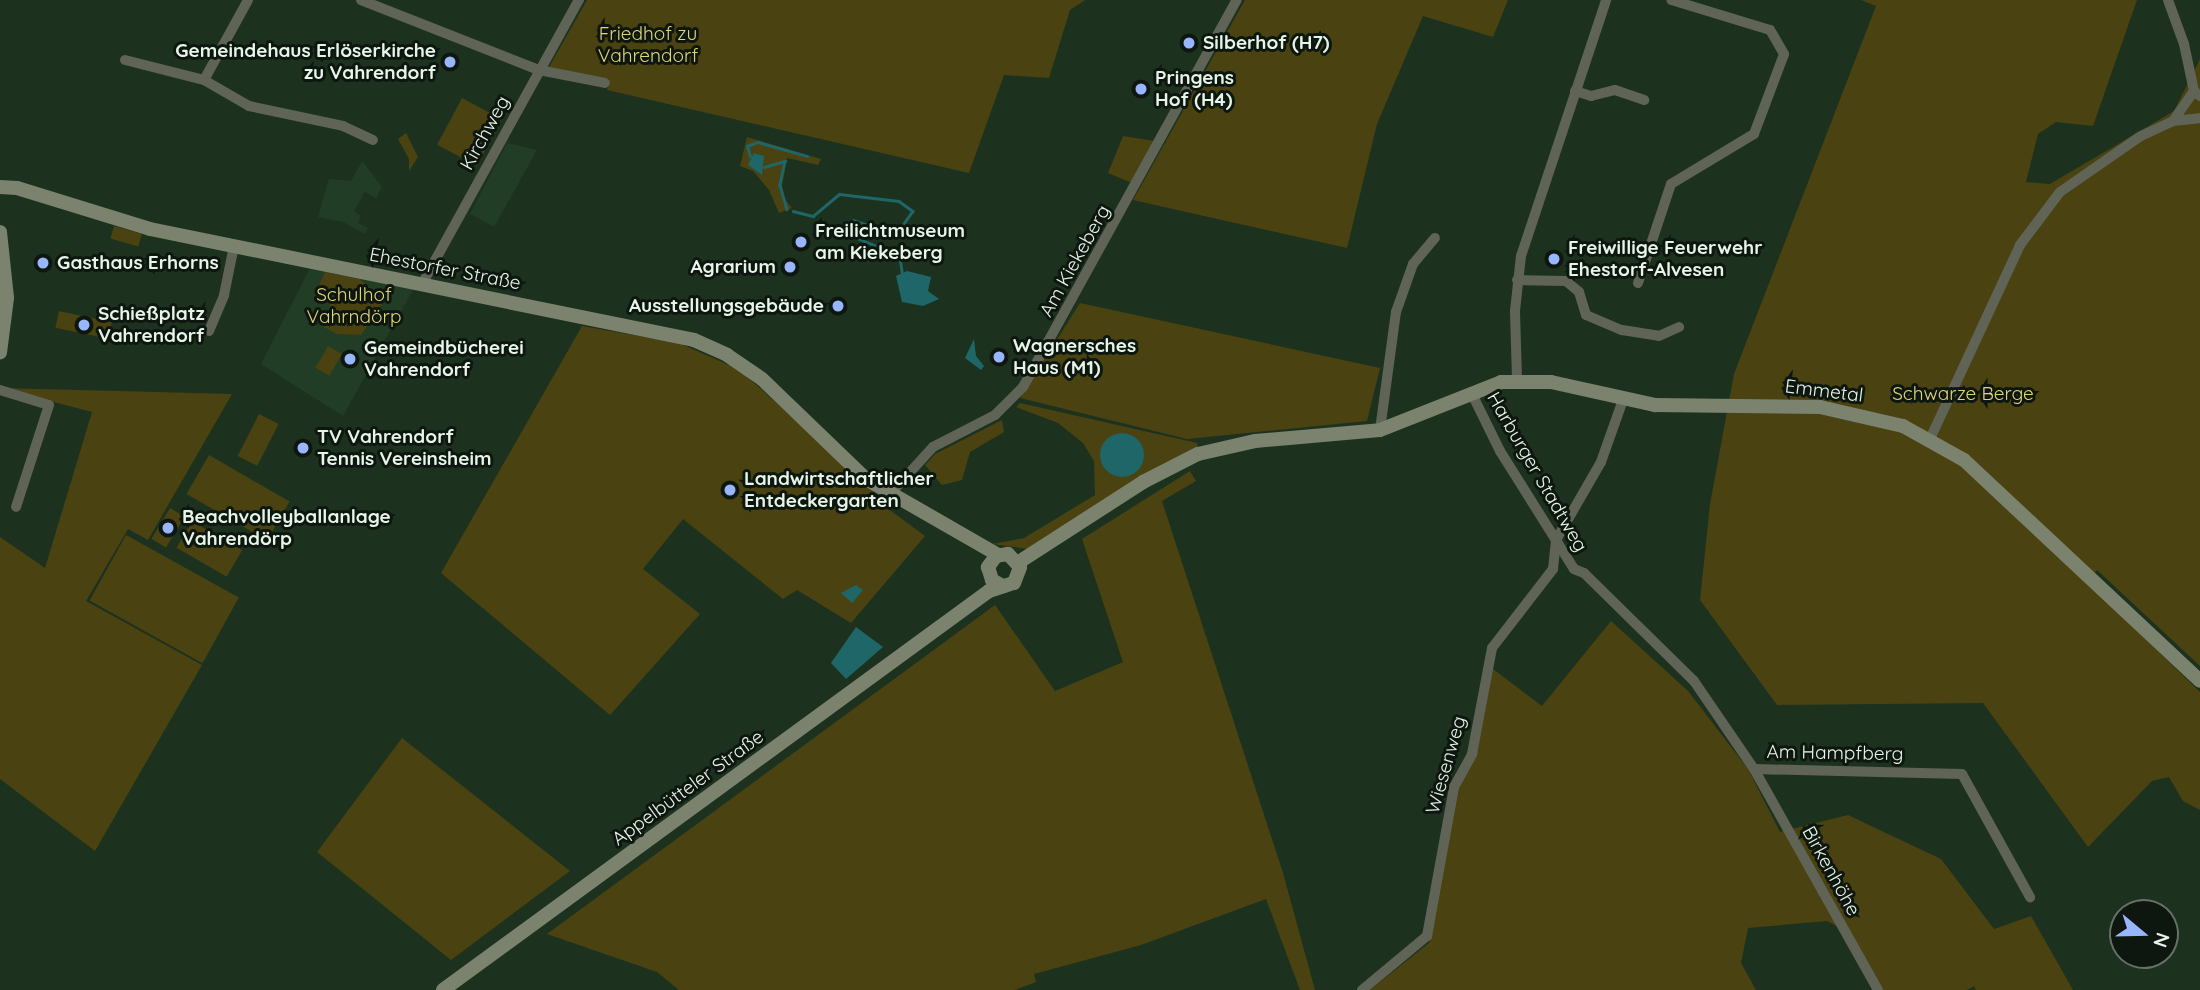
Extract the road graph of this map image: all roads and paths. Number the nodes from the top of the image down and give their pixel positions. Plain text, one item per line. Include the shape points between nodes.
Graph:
1 (248, 0) edge
2 (361, 0) edge
3 (579, 0) edge
4 (1237, 0) edge
5 (1606, 0) edge
6 (1671, 0) edge
7 (2168, 0) edge
8 (125, 60) dead end
9 (539, 70) junction
10 (204, 80) junction
11 (605, 83) dead end
12 (1575, 91) junction
13 (2197, 93) edge
14 (1644, 100) dead end
15 (2200, 118) edge
16 (2174, 121) junction
17 (373, 140) dead end
18 (0, 187) edge
19 (0, 232) edge
20 (1435, 238) dead end
21 (234, 246) junction
22 (1517, 280) junction
23 (422, 284) junction
24 (1638, 284) dead end
25 (1679, 327) dead end
26 (209, 331) dead end
27 (0, 354) edge
28 (1517, 380) junction
29 (0, 390) edge
30 (1471, 392) junction
31 (1622, 400) junction
32 (1380, 430) junction
33 (1930, 439) junction
34 (892, 492) junction
35 (16, 507) dead end
36 (1556, 540) junction
37 (972, 543) junction
38 (998, 555) junction
39 (1019, 562) junction
40 (1574, 569) joint
41 (988, 570) junction
42 (1003, 586) junction
43 (956, 617) junction
44 (2200, 681) edge
45 (1754, 769) junction
46 (2030, 897) dead end
47 (443, 990) edge
48 (1362, 990) edge
49 (1878, 990) edge

1 - 10 street
2 - 9 street
3 - 9 street, Kirchweg
4 - 34 street, Am Kiekeberg via 1023,387 995,415 933,447
5 - 12 street
6 - 24 street via 1770,30 1784,54 1754,134 1671,184
7 - 13 street
8 - 10 street
9 - 11 street
9 - 23 street, Kirchweg
10 - 17 street via 249,106 343,126
12 - 14 street via 1591,96 1615,90
12 - 22 street
13 - 16 street
15 - 16 street
16 - 33 street via 2141,136 2060,192 2020,245
18 - 21 main road, Ehestorfer Straße via 18,188 137,226
19 - 27 main road via 7,298
20 - 32 street via 1413,264 1396,312
21 - 23 main road, Ehestorfer Straße
21 - 26 street via 224,295
22 - 25 street via 1566,281 1579,292 1586,315 1622,330 1659,336
22 - 28 street
23 - 34 main road, Ehestorfer Straße via 660,331 711,347 762,379 866,479
28 - 30 main road
28 - 31 main road, Emmetal via 1568,384
29 - 35 street via 48,405
30 - 32 main road
30 - 36 street, Harburger Stadtweg via 1490,434
31 - 33 main road, Emmetal via 1830,408 1878,417
31 - 36 street, Wiesenweg via 1601,463
32 - 39 main road via 1255,441 1198,454 1143,482
33 - 44 main road, Emmetal via 1989,479
34 - 37 main road, Ehestorfer Straße
36 - 40 street, Harburger Stadtweg
36 - 48 street, Wiesenweg via 1553,569 1492,648 1472,754 1454,787 1427,936
37 - 38 main road, Ehestorfer Straße
37 - 41 main road, Ehestorfer Straße
38 - 39 main road via 1010,554
38 - 41 main road
39 - 42 main road via 1017,580
40 - 45 street, Am Hampfberg via 1584,573 1694,681
41 - 42 main road
41 - 43 main road, Appelbütteler Straße via 978,593
42 - 43 main road, Appelbütteler Straße
43 - 47 main road, Appelbütteler Straße
45 - 46 street, Am Hampfberg via 1962,774
45 - 49 street, Birkenhöhe

